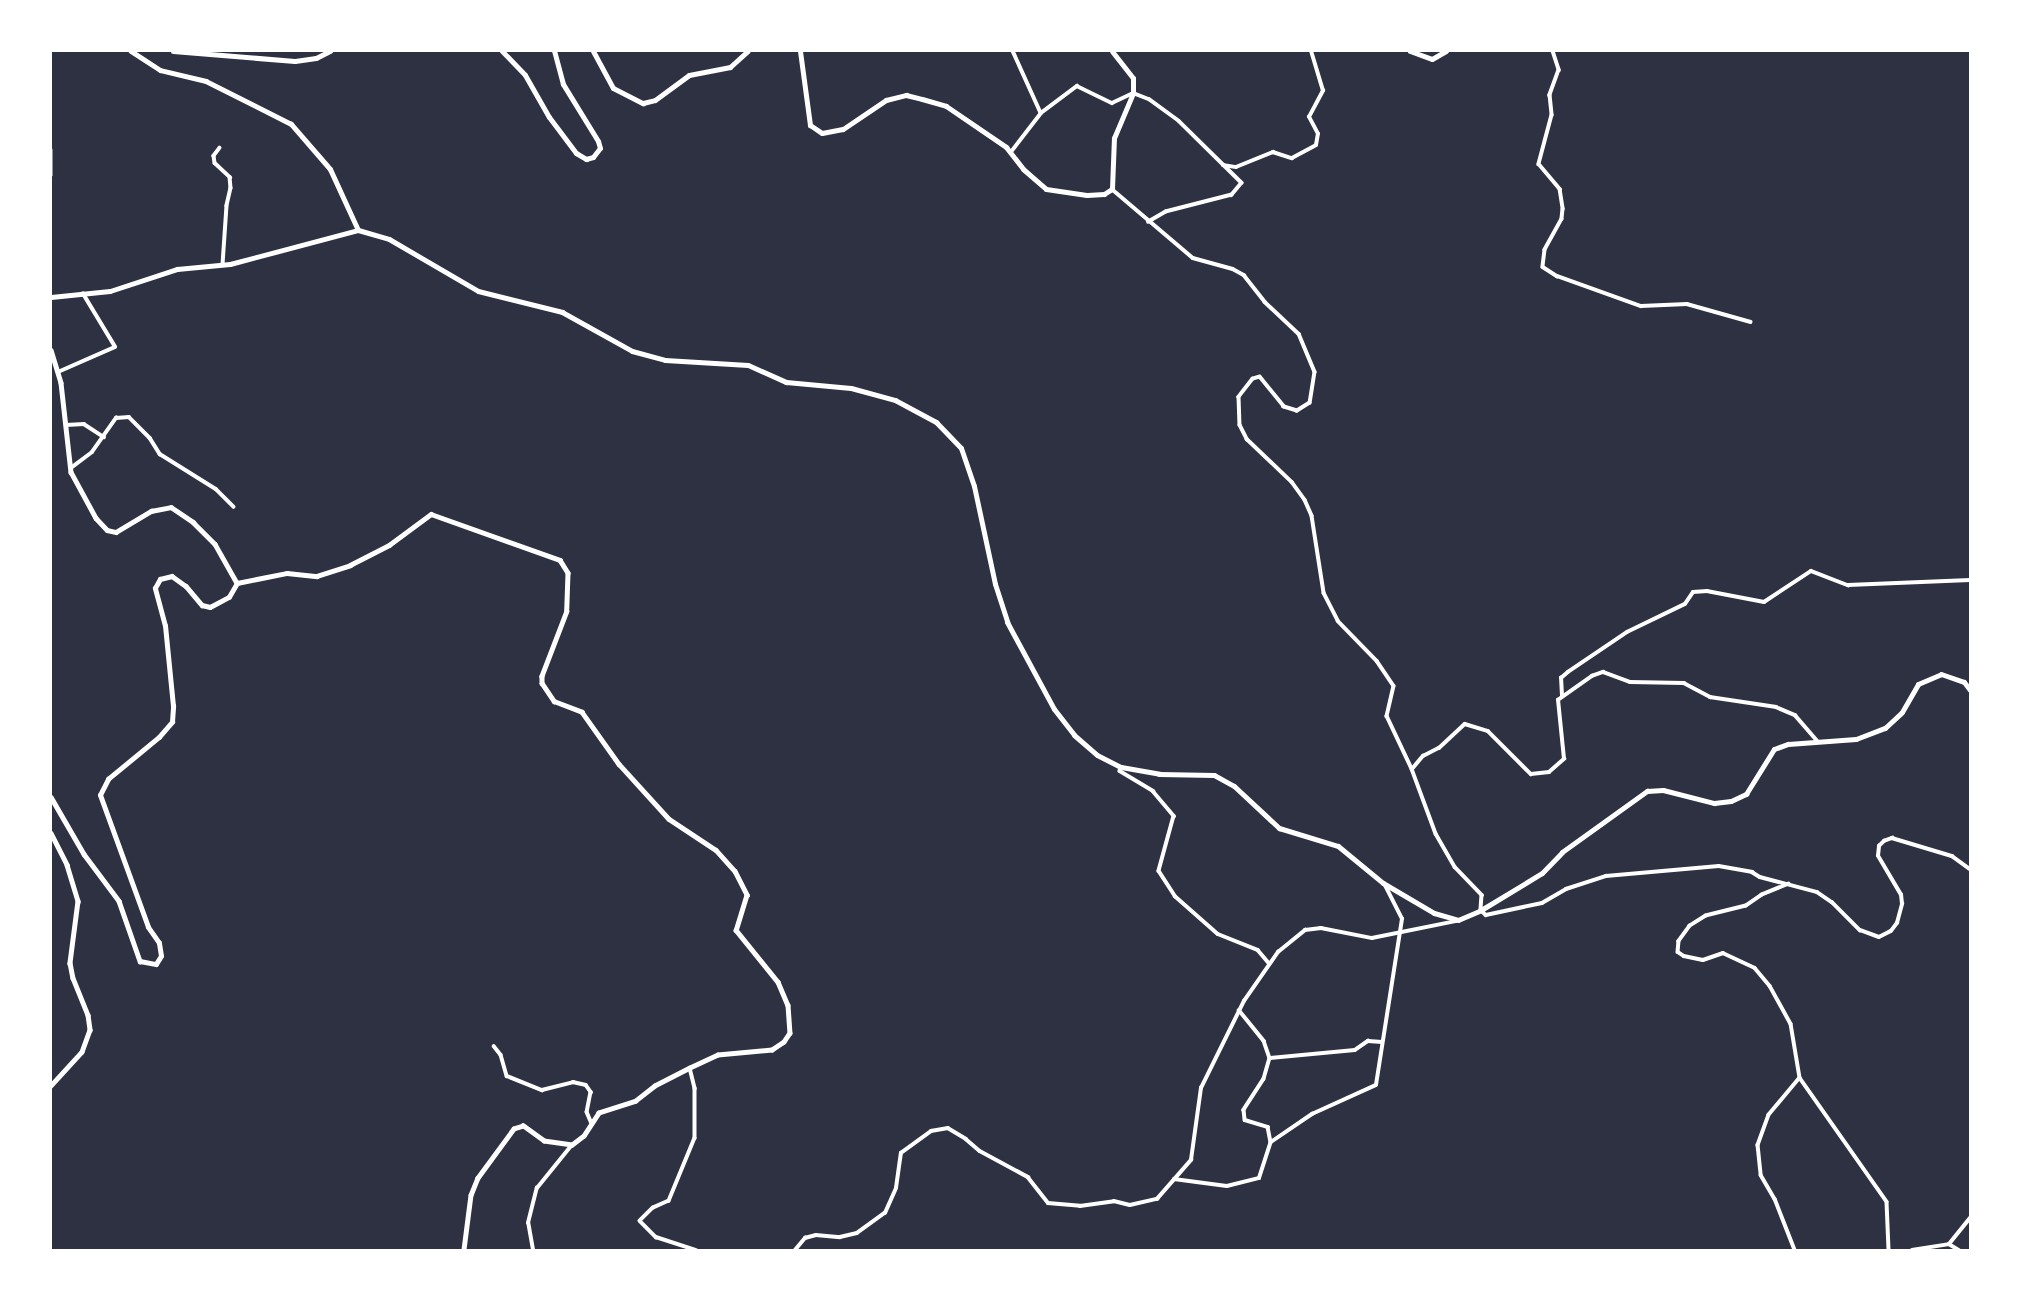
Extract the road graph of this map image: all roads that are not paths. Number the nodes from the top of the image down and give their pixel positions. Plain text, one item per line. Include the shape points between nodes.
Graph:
1 (131, 51) edge
2 (173, 51) edge
3 (330, 51) edge
4 (502, 51) edge
5 (554, 51) edge
6 (593, 51) edge
7 (748, 51) edge
8 (800, 51) edge
9 (1013, 51) edge
10 (1112, 51) edge
11 (1311, 51) edge
12 (1410, 51) edge
13 (1446, 51) edge
14 (1553, 51) edge
15 (1133, 93) junction
16 (1041, 113) junction
17 (220, 148) dead end
18 (51, 150) edge
19 (1010, 153) junction
20 (1221, 164) junction
21 (51, 175) edge
22 (1112, 189) junction
23 (1149, 222) junction
24 (359, 230) junction
25 (223, 265) junction
26 (83, 294) junction
27 (51, 298) edge
28 (1751, 323) dead end
29 (51, 350) edge
30 (58, 372) junction
31 (66, 425) junction
32 (104, 437) junction
33 (71, 468) junction
34 (234, 507) dead end
35 (1970, 580) edge
36 (237, 583) junction
37 (1970, 690) edge
38 (1562, 696) junction
39 (1818, 741) junction
40 (1121, 768) junction
41 (1412, 769) junction
42 (51, 797) edge
43 (51, 833) edge
44 (1970, 869) edge
45 (1383, 883) junction
46 (1791, 884) junction
47 (1480, 910) junction
48 (1458, 920) junction
49 (1402, 931) junction
50 (1269, 963) junction
51 (1239, 1010) junction
52 (1382, 1042) junction
53 (494, 1046) dead end
54 (1270, 1058) junction
55 (690, 1068) junction
56 (1800, 1078) junction
57 (51, 1086) edge
58 (592, 1124) junction
59 (1271, 1142) junction
60 (572, 1145) junction
61 (1174, 1179) junction
62 (1970, 1218) edge
63 (1948, 1244) junction
64 (464, 1250) edge
65 (533, 1250) edge
66 (696, 1250) edge
67 (795, 1250) edge
68 (1795, 1250) edge
69 (1889, 1250) edge
70 (1912, 1250) edge
71 (1959, 1250) edge

1 - 24 main road via 160,70 206,81 291,124 330,169
2 - 3 main road via 295,61
4 - 5 main road via 525,75 576,153 586,159 593,157 600,148 598,141 563,84
6 - 7 main road via 613,88 643,103 655,100 689,75 730,66
8 - 19 main road via 810,125 822,133 843,129 886,100 906,95 946,106
9 - 16 street
10 - 15 main road via 1133,78
11 - 20 street via 1323,91 1309,117 1318,134 1316,145 1292,158 1273,152 1236,167
12 - 13 main road via 1432,59
14 - 28 street via 1559,70 1550,95 1552,115 1539,164 1560,189 1563,209 1545,250 1543,267 1641,306 1687,304
15 - 16 street via 1111,103 1077,86
15 - 20 street via 1179,121
15 - 22 main road via 1114,138
16 - 19 street
17 - 25 street via 215,163 230,177 232,188
18 - 21 street
19 - 22 main road via 1037,183 1055,193 1096,195
20 - 23 street via 1242,183 1232,195 1166,212
22 - 23 street
23 - 41 street via 1193,258 1244,275 1303,341 1315,372 1310,402 1291,410 1264,379 1253,379 1239,397 1240,425 1247,439 1305,500 1312,516 1324,593 1338,621 1394,686 1387,716
24 - 25 main road
24 - 40 main road via 389,239 478,291 562,312 632,351 677,361 748,365 786,382 850,388 895,400 936,422 961,448 995,584 1023,657 1074,735
25 - 26 main road via 177,269 110,292
26 - 27 main road
26 - 30 street via 115,347
29 - 30 street
30 - 31 street
31 - 32 street via 85,424
31 - 33 street
32 - 33 street via 86,459
32 - 34 street via 116,418 129,417 160,454 216,489
33 - 36 street via 79,490 107,530 116,532 151,510 172,508 215,544
35 - 38 street via 1847,584 1811,571 1764,602 1693,592 1685,604 1627,632 1568,672 1561,678
36 - 42 street via 229,597 210,607 202,605 172,576 160,579 155,588 165,626 172,722 108,779 100,795 148,927 159,943 161,957 156,964 140,961 119,901 84,854
36 - 55 street via 287,573 317,576 350,565 389,545 431,514 560,560 568,573 567,611 542,683 554,701 582,712 619,764 669,819 716,850 736,871 747,895 736,930 778,982 788,1005 790,1033 772,1050 718,1055
37 - 39 main road via 1964,682 1941,674 1918,684 1902,712 1885,729 1856,739
38 - 39 street via 1603,672 1630,682 1684,683 1710,697 1787,711
38 - 41 street via 1556,707 1564,759 1549,772 1531,774 1488,731 1465,724
39 - 47 main road via 1774,749 1746,794 1731,801 1714,803 1663,790 1647,791 1562,852 1542,873
40 - 45 main road via 1214,775 1234,786 1279,828 1338,846
40 - 50 street via 1120,772 1153,791 1174,817 1159,872 1175,896 1218,934 1258,950
41 - 47 street via 1436,834 1455,867 1482,895
43 - 57 street via 78,901 70,963 90,1030 82,1052
44 - 46 street via 1952,856 1892,838 1884,841 1878,856 1902,904 1897,923 1879,937 1860,930 1816,892
45 - 48 main road via 1434,913
45 - 49 street via 1402,919
46 - 47 street via 1718,866 1687,867 1606,876 1499,915
46 - 56 street via 1746,906 1706,916 1690,926 1679,941 1678,952 1703,960 1723,953 1755,968 1791,1024
47 - 48 main road
48 - 49 street
49 - 50 street via 1372,938 1321,928 1305,930
49 - 52 street
50 - 51 street
51 - 54 street via 1264,1041
51 - 61 street via 1201,1088 1191,1160
52 - 54 street via 1368,1041 1355,1050
52 - 59 street via 1376,1084 1312,1114
53 - 58 street via 507,1076 542,1090 573,1082 586,1085 591,1092 587,1112
54 - 59 street via 1264,1079 1244,1110 1245,1120 1268,1127
55 - 58 street via 636,1101 599,1113
55 - 66 street via 695,1088 695,1138 669,1201 640,1221 650,1233
56 - 68 street via 1769,1115 1758,1145 1761,1175
56 - 69 street via 1887,1202
58 - 60 street
59 - 61 street via 1259,1178 1227,1186
60 - 64 street via 544,1141 523,1126 514,1129 478,1178 471,1195
60 - 65 street via 537,1188 527,1223
61 - 67 street via 1157,1199 1130,1205 1114,1200 1080,1206 1048,1203 1028,1177 948,1128 931,1131 901,1153 896,1188 885,1213 857,1233 804,1238
62 - 63 street
63 - 70 street
63 - 71 street

